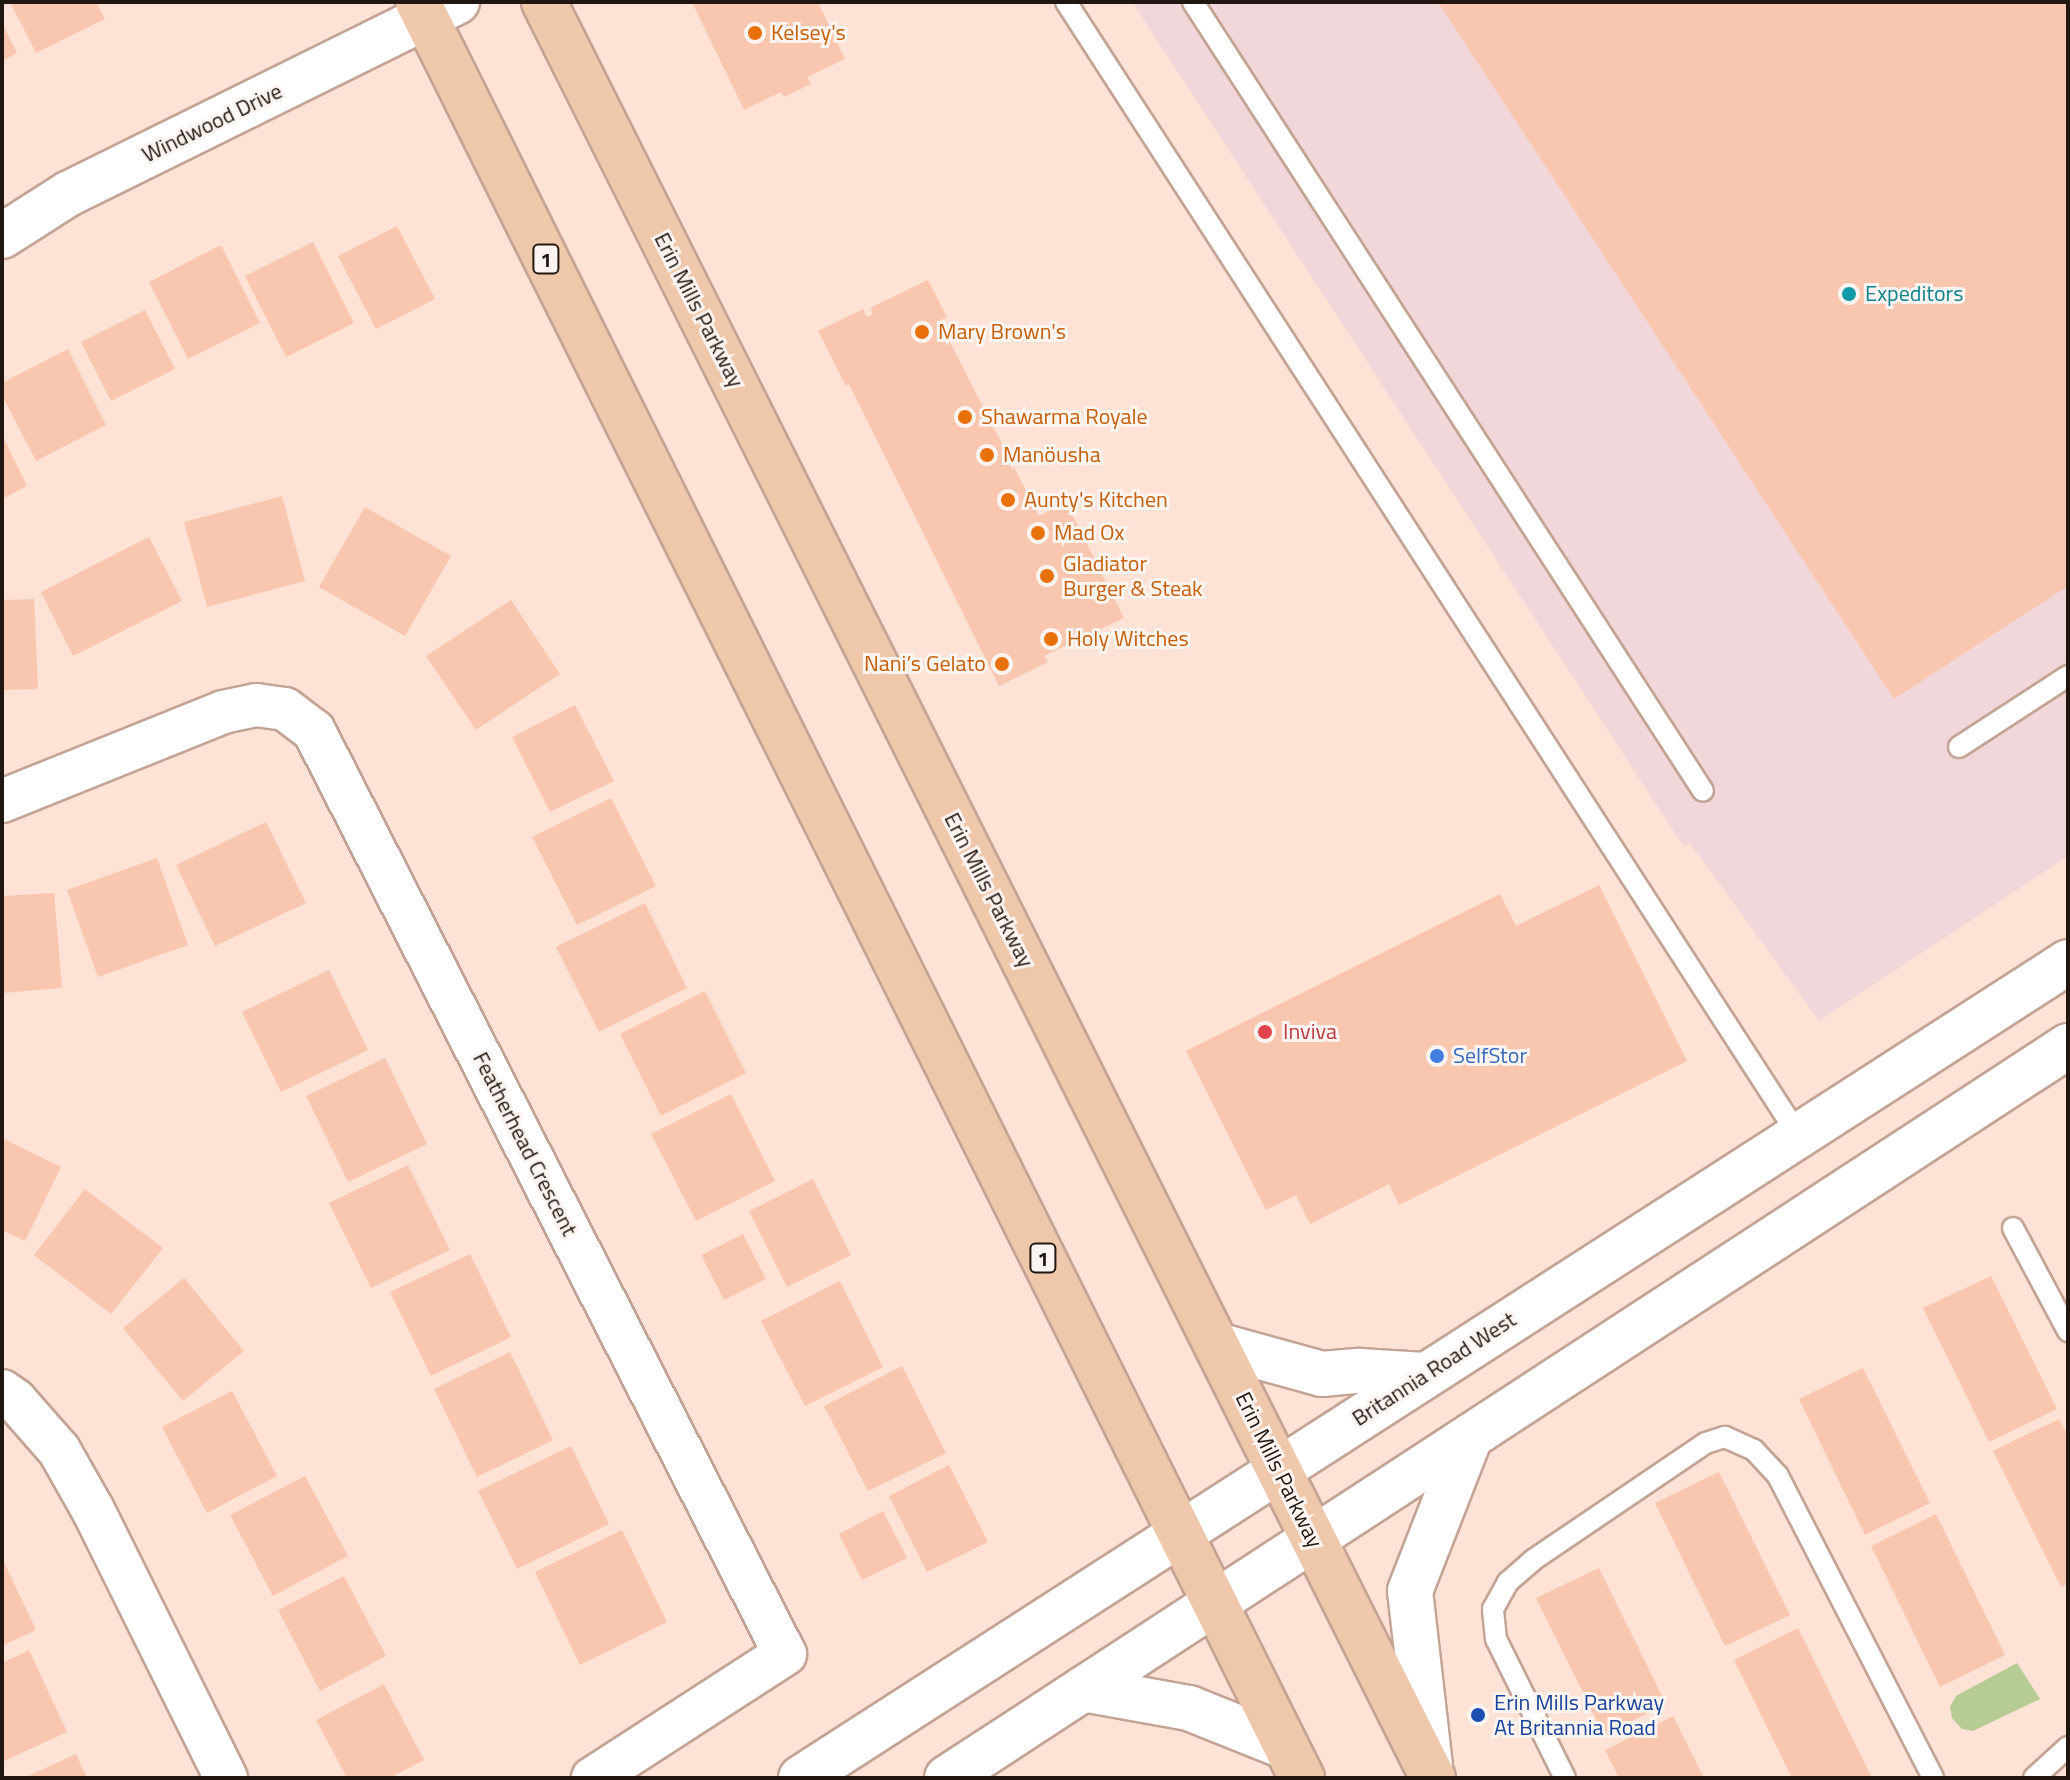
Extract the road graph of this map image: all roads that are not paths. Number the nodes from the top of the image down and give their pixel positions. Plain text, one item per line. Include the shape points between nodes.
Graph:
1 (544, 2) edge
2 (1066, 2) edge
3 (1193, 2) edge
4 (433, 7) edge
5 (2, 236) edge
6 (2068, 676) edge
7 (1959, 747) dead end
8 (1703, 791) dead end
9 (2, 801) edge
10 (2068, 962) edge
11 (2068, 1046) edge
12 (1798, 1135) junction
13 (2013, 1228) dead end
14 (2068, 1331) edge
15 (1217, 1345) junction
16 (1424, 1375) junction
17 (2, 1391) edge
18 (1470, 1437) junction
19 (1278, 1469) junction
20 (1180, 1533) junction
21 (1313, 1539) junction
22 (1215, 1603) junction
23 (1083, 1689) junction
24 (2068, 1747) edge
25 (1294, 1762) edge
26 (1432, 1775) edge
27 (226, 1778) edge
28 (593, 1778) edge
29 (801, 1778) edge
30 (947, 1778) edge
31 (1565, 1778) edge
32 (1933, 1778) edge
33 (2034, 1778) edge

1 - 15 main road, Erin Mills Parkway
2 - 12 lane
3 - 8 lane
4 - 5 main road, Windwood Drive via 68,194
4 - 20 main road, 1
6 - 7 lane
9 - 28 street, Featherhead Crescent via 223,712 256,705 285,709 314,731 785,1654
10 - 12 main road, Britannia Road West
11 - 18 main road
12 - 16 main road, Britannia Road West
13 - 14 lane
15 - 16 main road via 1322,1374
15 - 19 main road, Erin Mills Parkway
16 - 19 main road, Britannia Road West
17 - 27 street via 59,1450
18 - 21 main road
18 - 26 main road via 1410,1591
19 - 20 main road, Britannia Road West
19 - 21 main road, Erin Mills Parkway
20 - 22 main road, 1
20 - 29 main road, Britannia Road West
21 - 22 main road
21 - 26 main road, Erin Mills Parkway
22 - 23 main road
22 - 25 main road, 1
23 - 25 main road via 1189,1708
23 - 30 main road
24 - 33 lane
31 - 32 lane via 1496,1639 1493,1609 1508,1582 1533,1560 1706,1443 1725,1437 1754,1450 1778,1476

